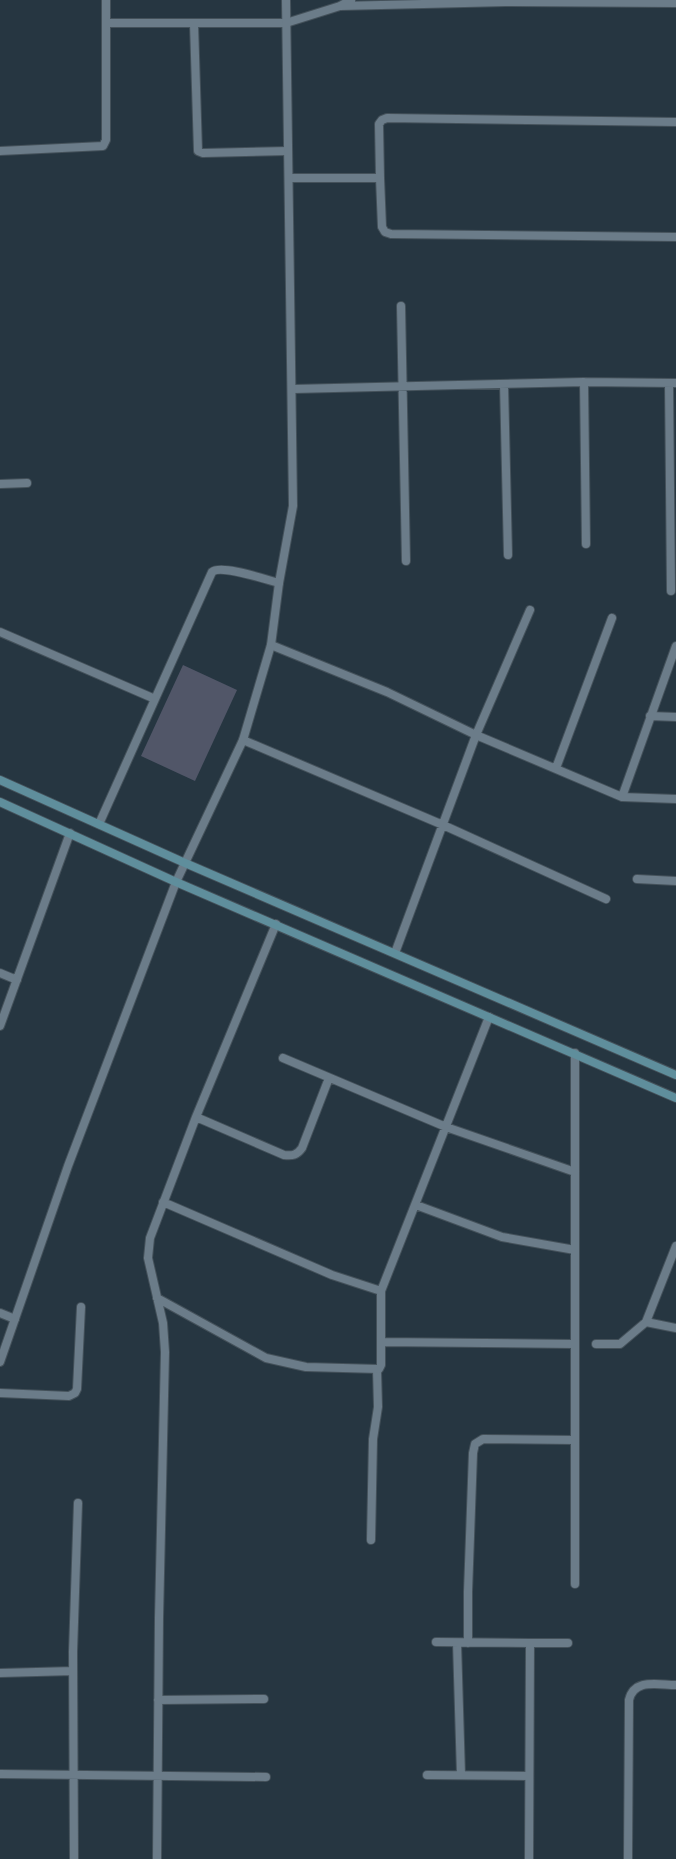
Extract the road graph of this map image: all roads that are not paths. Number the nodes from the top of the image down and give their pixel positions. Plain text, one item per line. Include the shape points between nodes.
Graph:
1 (106, 0) edge
2 (286, 0) edge
3 (351, 0) edge
4 (506, 1) edge
5 (408, 3) edge
6 (676, 3) edge
7 (340, 6) junction
8 (106, 23) junction
9 (286, 23) junction
10 (194, 24) junction
11 (676, 122) edge
12 (0, 151) edge
13 (288, 151) junction
14 (290, 178) junction
15 (380, 178) junction
16 (676, 237) edge
17 (401, 306) dead end
18 (584, 382) junction
19 (672, 383) edge
20 (504, 384) junction
21 (404, 386) junction
22 (293, 389) junction
23 (27, 483) dead end
24 (0, 484) edge
25 (586, 544) dead end
26 (508, 555) dead end
27 (406, 560) dead end
28 (279, 583) junction
29 (671, 591) dead end
30 (530, 610) dead end
31 (612, 618) dead end
32 (0, 632) edge
33 (271, 645) junction
34 (676, 646) edge
35 (155, 699) junction
36 (650, 716) junction
37 (676, 717) edge
38 (476, 735) junction
39 (244, 740) junction
40 (556, 768) junction
41 (0, 780) edge
42 (622, 797) junction
43 (676, 798) edge
44 (0, 802) edge
45 (99, 824) junction
46 (443, 825) junction
47 (70, 833) junction
48 (185, 863) junction
49 (636, 879) dead end
50 (676, 881) edge
51 (176, 882) junction
52 (606, 899) dead end
53 (276, 924) junction
54 (395, 953) junction
55 (0, 973) edge
56 (17, 980) junction
57 (489, 1017) junction
58 (0, 1026) edge
59 (575, 1053) junction
60 (282, 1058) dead end
61 (676, 1075) edge
62 (329, 1078) junction
63 (676, 1098) edge
64 (196, 1117) junction
65 (446, 1127) junction
66 (575, 1172) junction
67 (163, 1202) junction
68 (416, 1205) junction
69 (676, 1246) edge
70 (575, 1250) junction
71 (381, 1291) junction
72 (157, 1298) junction
73 (81, 1307) dead end
74 (0, 1313) edge
75 (15, 1319) junction
76 (646, 1322) junction
77 (676, 1328) edge
78 (381, 1342) junction
79 (574, 1344) junction
80 (596, 1344) dead end
81 (0, 1362) edge
82 (377, 1370) junction
83 (0, 1393) edge
84 (574, 1440) junction
85 (78, 1503) dead end
86 (371, 1540) dead end
87 (575, 1584) dead end
88 (436, 1642) dead end
89 (457, 1643) junction
90 (468, 1643) junction
91 (530, 1643) junction
92 (568, 1643) dead end
93 (73, 1671) junction
94 (0, 1673) edge
95 (676, 1685) edge
96 (264, 1699) dead end
97 (158, 1700) junction
98 (0, 1774) edge
99 (73, 1774) junction
100 (157, 1775) junction
101 (427, 1775) dead end
102 (461, 1775) junction
103 (529, 1776) junction
104 (266, 1777) dead end
105 (74, 1859) edge
106 (157, 1859) edge
107 (529, 1859) edge
108 (628, 1859) edge

1 - 8 street
2 - 9 street
3 - 7 street
4 - 5 street
4 - 6 street
5 - 7 street
7 - 9 street
8 - 10 street
8 - 12 street via 106,140 103,146
9 - 10 street
9 - 13 street
10 - 13 street via 198,151
11 - 15 street via 387,118 379,124
13 - 14 street
14 - 15 street
14 - 22 street
15 - 16 street via 382,227 390,234
17 - 21 street
18 - 19 street
18 - 20 street
18 - 25 street
19 - 29 street
20 - 21 street
20 - 26 street
21 - 22 street
21 - 27 street
22 - 28 street via 293,506
23 - 24 street
28 - 33 street
28 - 35 street via 224,569 212,572
30 - 38 street
31 - 40 street
32 - 35 street
33 - 38 street via 387,692
33 - 39 street
34 - 36 street
35 - 45 street
36 - 37 street
36 - 42 street
38 - 40 street
38 - 46 street
39 - 46 street
39 - 48 street
40 - 42 street
41 - 45 main road
42 - 43 street
44 - 47 main road
45 - 48 main road
46 - 52 street
46 - 54 street
47 - 51 main road
47 - 56 street
48 - 51 street
48 - 54 main road
49 - 50 street
51 - 53 main road
51 - 75 street via 68,1166
53 - 57 main road
53 - 64 street
54 - 61 main road
55 - 56 street
56 - 58 street
57 - 59 main road
57 - 65 street
59 - 63 main road
59 - 66 street
60 - 62 street
62 - 64 street via 302,1148 292,1156 284,1155
62 - 65 street
64 - 67 street
65 - 66 street
65 - 68 street
66 - 70 street
67 - 71 street via 332,1275
67 - 72 street via 148,1248
68 - 70 street via 502,1237
68 - 71 street
69 - 76 street
70 - 79 street
71 - 78 street
72 - 82 street via 266,1358 306,1368
72 - 97 street via 163,1323 165,1352
73 - 83 street via 75,1393 69,1396
74 - 75 street
75 - 81 street
76 - 77 street
76 - 80 street via 620,1344
78 - 79 street
78 - 82 street via 381,1365
79 - 84 street
82 - 86 street via 378,1406 373,1440
84 - 87 street
84 - 90 street via 483,1440 475,1444
85 - 93 street
88 - 89 street
89 - 90 street
89 - 102 street
90 - 91 street
91 - 92 street
91 - 103 street
93 - 94 street
93 - 99 street
95 - 108 street via 636,1686 628,1700
96 - 97 street
97 - 100 street
98 - 99 street
99 - 100 street
99 - 105 street
100 - 104 street
100 - 106 street
101 - 102 street
102 - 103 street
103 - 107 street

